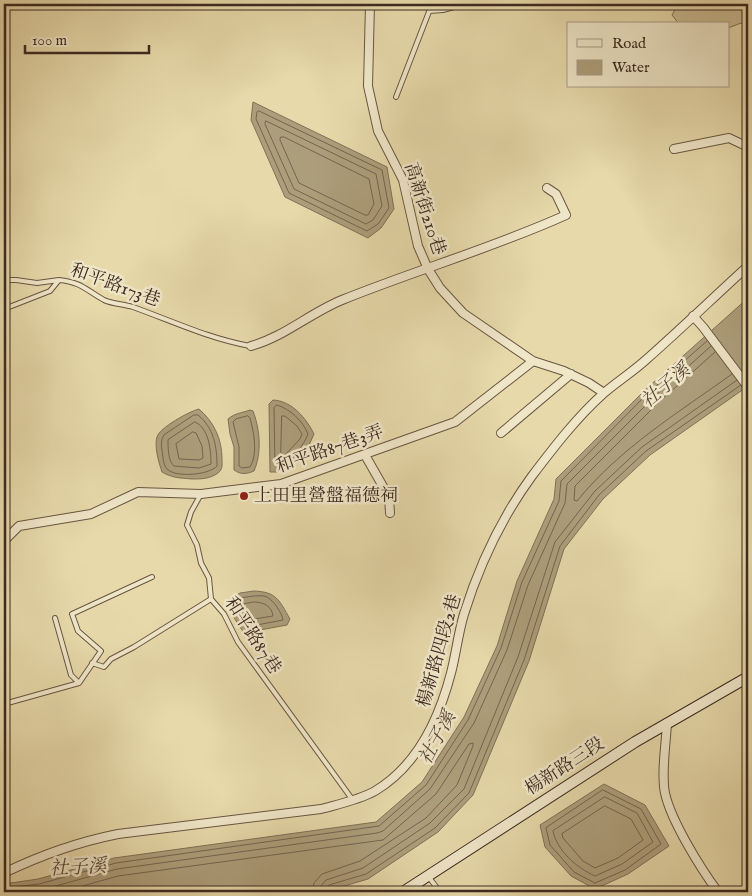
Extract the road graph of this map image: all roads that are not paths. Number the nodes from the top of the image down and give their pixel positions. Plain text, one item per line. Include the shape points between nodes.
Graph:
1 (370, 4) edge
2 (432, 4) edge
3 (466, 4) edge
4 (428, 11) junction
5 (396, 97) dead end
6 (748, 147) edge
7 (674, 149) dead end
8 (547, 188) dead end
9 (748, 266) edge
10 (428, 269) junction
11 (4, 280) edge
12 (59, 280) junction
13 (4, 308) edge
14 (693, 316) junction
15 (251, 346) joint
16 (533, 361) junction
17 (571, 374) junction
18 (748, 388) edge
19 (604, 394) junction
20 (500, 434) dead end
21 (365, 455) junction
22 (201, 494) junction
23 (390, 513) dead end
24 (4, 541) edge
25 (152, 576) dead end
26 (211, 599) junction
27 (55, 618) dead end
28 (92, 663) junction
29 (748, 676) edge
30 (79, 683) junction
31 (4, 704) edge
32 (667, 723) junction
33 (352, 800) junction
34 (4, 872) edge
35 (428, 876) junction
36 (402, 892) edge
37 (440, 892) edge
38 (718, 892) edge

1 - 10 street, 高新街210巷 via 368,86 378,131 402,180 418,246
2 - 4 lane
3 - 4 lane
4 - 5 lane
6 - 7 street via 729,138
8 - 10 street via 556,194 566,215
9 - 14 street, 楊新路四段2巷
10 - 15 street via 340,301 267,341
10 - 16 street, 高新街210巷 via 463,313
11 - 12 lane via 37,283
12 - 13 lane, 和平路173巷 via 50,291
12 - 15 lane, 和平路173巷 via 83,286 105,300 228,342
14 - 18 street
14 - 19 street, 楊新路四段2巷
16 - 17 street, 高新街210巷
16 - 21 street, 和平路87巷3弄 via 455,422
17 - 19 street, 高新街210巷
17 - 20 street
19 - 33 street, 楊新路四段2巷 via 576,422 531,477 504,522 482,566 464,616 452,671 431,729 414,755 388,782 374,792
21 - 22 street, 和平路87巷3弄 via 281,484
21 - 23 street via 389,497
22 - 24 street, 和平路87巷3弄 via 138,492 91,514 19,526
22 - 26 lane via 187,525 209,578
25 - 28 lane via 72,614 78,632 101,650
26 - 28 lane, 和平路87巷 via 111,659 104,667
26 - 33 lane, 和平路87巷 via 224,614 254,666
27 - 30 lane via 71,675
28 - 30 lane
29 - 32 main road, 楊新路三段
30 - 31 lane
32 - 35 main road, 楊新路三段
32 - 38 street via 665,794 676,823
33 - 34 street, 楊新路四段2巷 via 321,809 118,834 65,847
35 - 36 main road, 楊新路三段
35 - 37 lane

